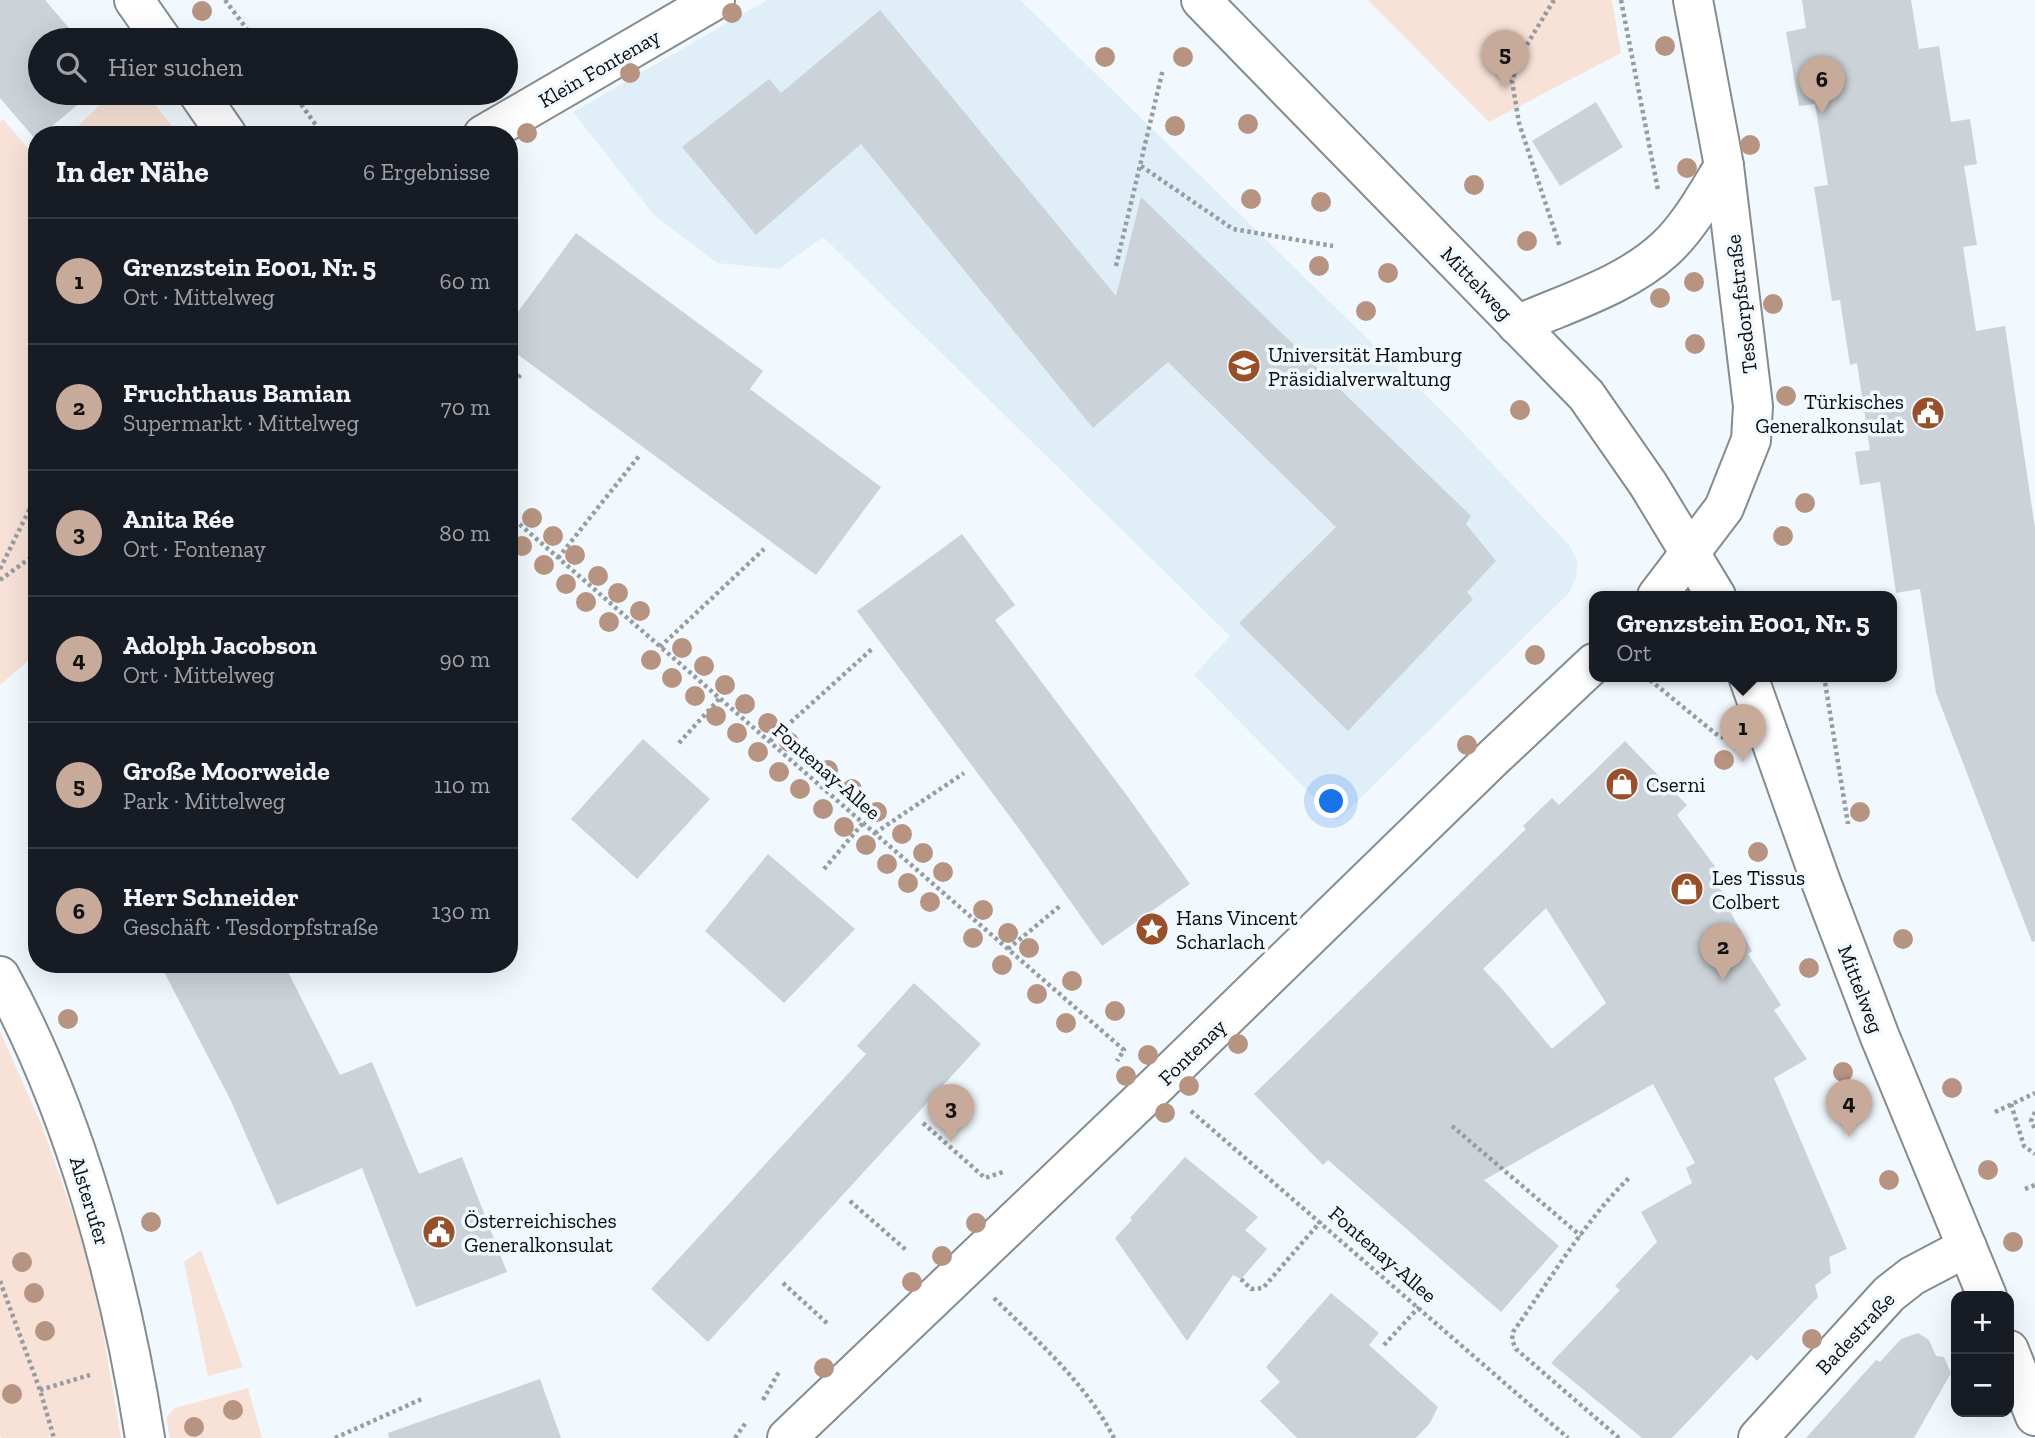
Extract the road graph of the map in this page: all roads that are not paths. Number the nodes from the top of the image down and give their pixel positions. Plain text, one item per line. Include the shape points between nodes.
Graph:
1 (134, 0) edge
2 (715, 0) edge
3 (1201, 0) edge
4 (1693, 0) edge
5 (154, 28) edge
6 (206, 105) edge
7 (221, 126) edge
8 (498, 126) edge
9 (1724, 166) junction
10 (1517, 325) junction
11 (1691, 553) junction
12 (1661, 591) edge
13 (1713, 591) edge
14 (1589, 668) edge
15 (1750, 682) edge
16 (0, 976) edge
17 (1968, 1247) junction
18 (1985, 1291) edge
19 (2011, 1354) edge
20 (2035, 1416) edge
21 (145, 1438) edge
22 (787, 1438) edge
23 (1758, 1438) edge

1 - 5 street
2 - 8 street, Klein Fontenay
3 - 10 street, Mittelweg
4 - 9 street, Tesdorpfstraße
6 - 7 street
9 - 10 street via 1673,240 1645,265
9 - 11 street, Tesdorpfstraße via 1753,406 1751,440 1724,508
10 - 11 street, Mittelweg via 1586,395
11 - 12 street
11 - 13 street, Mittelweg
14 - 22 street, Fontenay
15 - 17 street, Mittelweg via 1870,1011
16 - 21 street, Alsterufer via 52,1086 80,1168 126,1334
17 - 18 street, Mittelweg
17 - 23 street, Badestraße via 1912,1276 1889,1294
19 - 20 street

